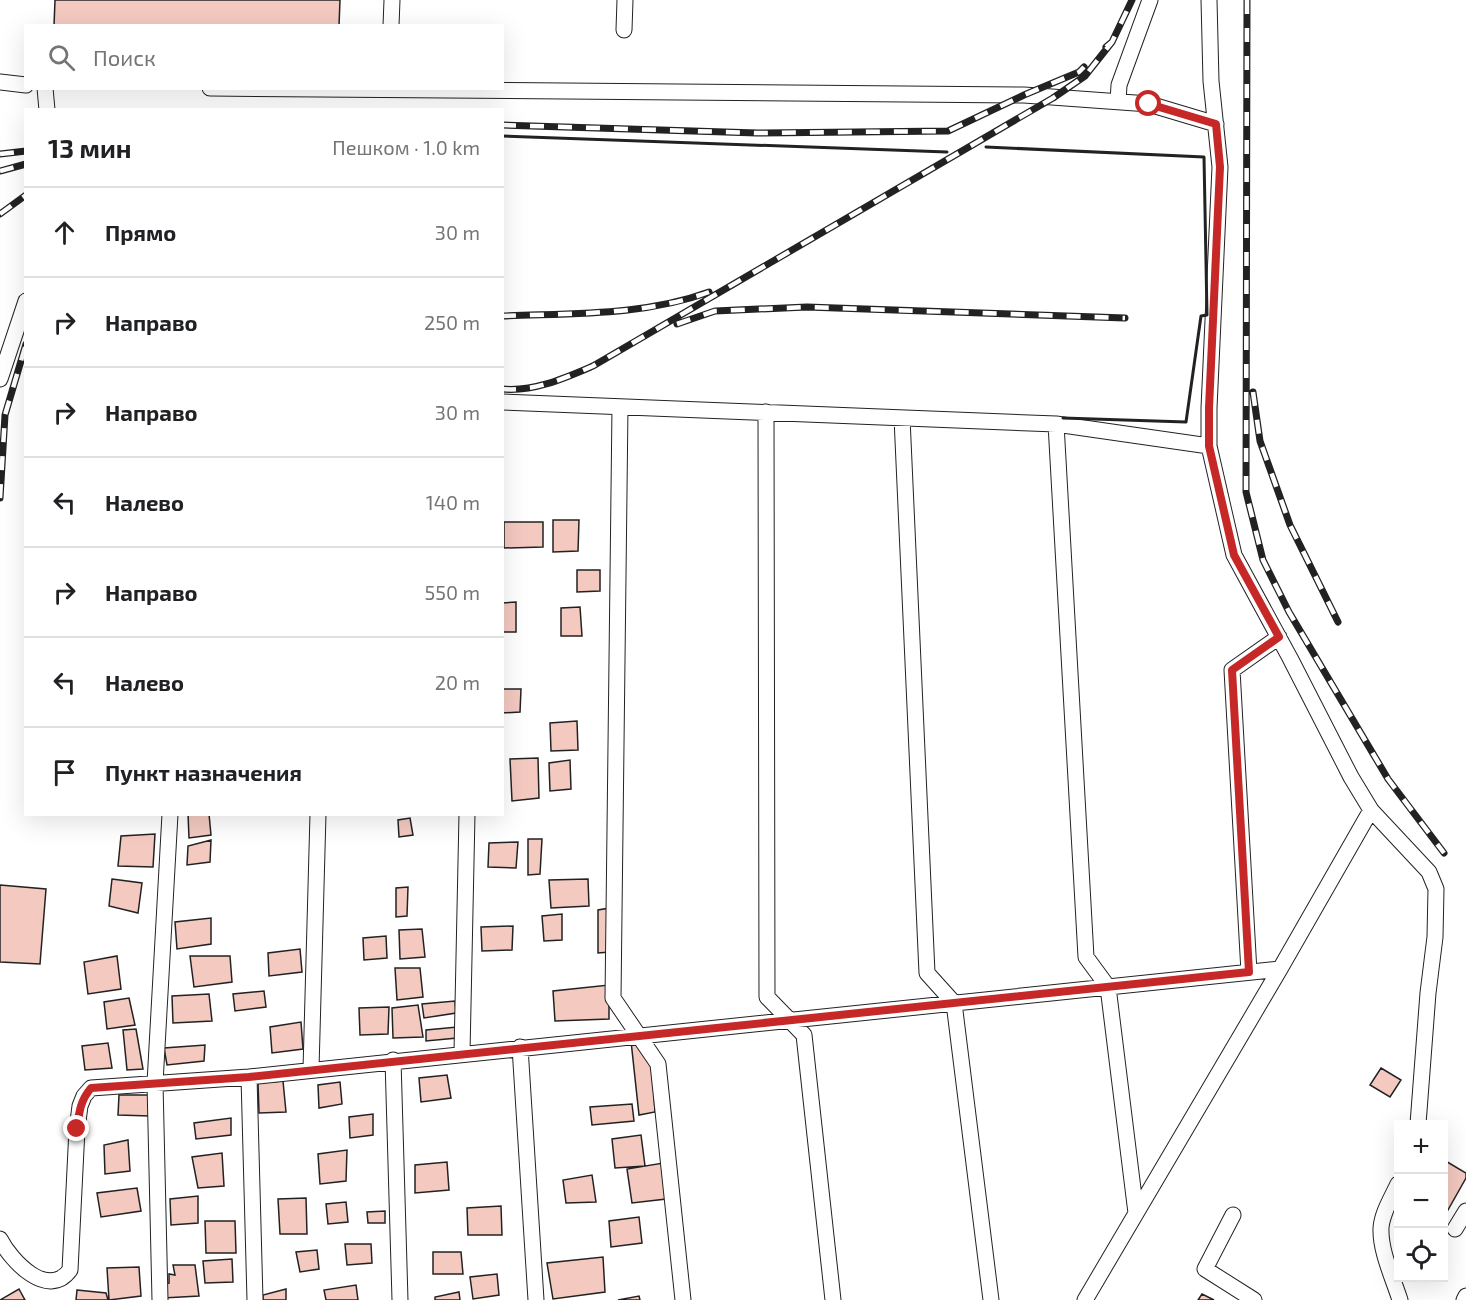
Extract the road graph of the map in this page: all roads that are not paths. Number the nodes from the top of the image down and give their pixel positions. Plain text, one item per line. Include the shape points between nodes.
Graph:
1 (392, 0) edge
2 (625, 0) edge
3 (1150, 0) edge
4 (1209, 0) edge
5 (391, 24) edge
6 (624, 30) dead end
7 (0, 82) edge
8 (24, 85) edge
9 (45, 90) edge
10 (493, 90) edge
11 (1118, 102) junction
12 (47, 108) edge
13 (1216, 124) junction
14 (24, 308) edge
15 (0, 379) edge
16 (504, 402) edge
17 (620, 406) junction
18 (766, 412) junction
19 (902, 418) junction
20 (1056, 424) junction
21 (1209, 446) junction
22 (1279, 637) junction
23 (1371, 810) junction
24 (170, 816) edge
25 (318, 816) edge
26 (467, 816) edge
27 (1280, 969) junction
28 (1249, 972) junction
29 (1108, 987) junction
30 (954, 1003) junction
31 (787, 1020) junction
32 (640, 1035) junction
33 (520, 1047) junction
34 (462, 1053) junction
35 (393, 1060) junction
36 (311, 1069) junction
37 (249, 1077) junction
38 (155, 1083) junction
39 (1418, 1120) edge
40 (1394, 1193) edge
41 (1466, 1211) edge
42 (1136, 1213) junction
43 (1233, 1215) dead end
44 (1455, 1229) dead end
45 (0, 1239) edge
46 (160, 1300) edge
47 (255, 1300) edge
48 (400, 1300) edge
49 (536, 1300) edge
50 (683, 1300) edge
51 (832, 1300) edge
52 (991, 1300) edge
53 (1085, 1300) edge
54 (1254, 1300) edge
55 (1400, 1300) edge

1 - 5 street
2 - 6 street
3 - 11 street via 1119,86
4 - 13 street
7 - 8 street
9 - 12 street
10 - 11 street via 1024,95
11 - 13 street via 1149,104
13 - 21 street via 1220,167
14 - 15 street
16 - 17 street
17 - 18 street
17 - 32 street via 613,998
18 - 19 street
18 - 31 street via 767,997
19 - 20 street
19 - 30 street via 927,973
20 - 21 street
20 - 29 street via 1086,957
21 - 22 street via 1234,555
22 - 23 street
22 - 28 street via 1232,670
23 - 27 street
23 - 39 street via 1429,872 1436,889
24 - 38 street
25 - 36 street
26 - 34 street
27 - 28 street
27 - 42 street
28 - 29 street
29 - 30 street
29 - 42 street
30 - 31 street
30 - 52 street
31 - 32 street
31 - 51 street via 804,1035
32 - 33 street
32 - 50 street via 658,1064
33 - 34 street
33 - 49 street
34 - 35 street
35 - 36 street
35 - 48 street
36 - 37 street
37 - 38 street
37 - 47 street
38 - 45 street via 91,1088 84,1096 77,1129 70,1270 65,1278 51,1283 32,1275 6,1251
38 - 46 street
40 - 55 street via 1381,1227
41 - 44 street
42 - 53 street
43 - 54 street via 1205,1269

